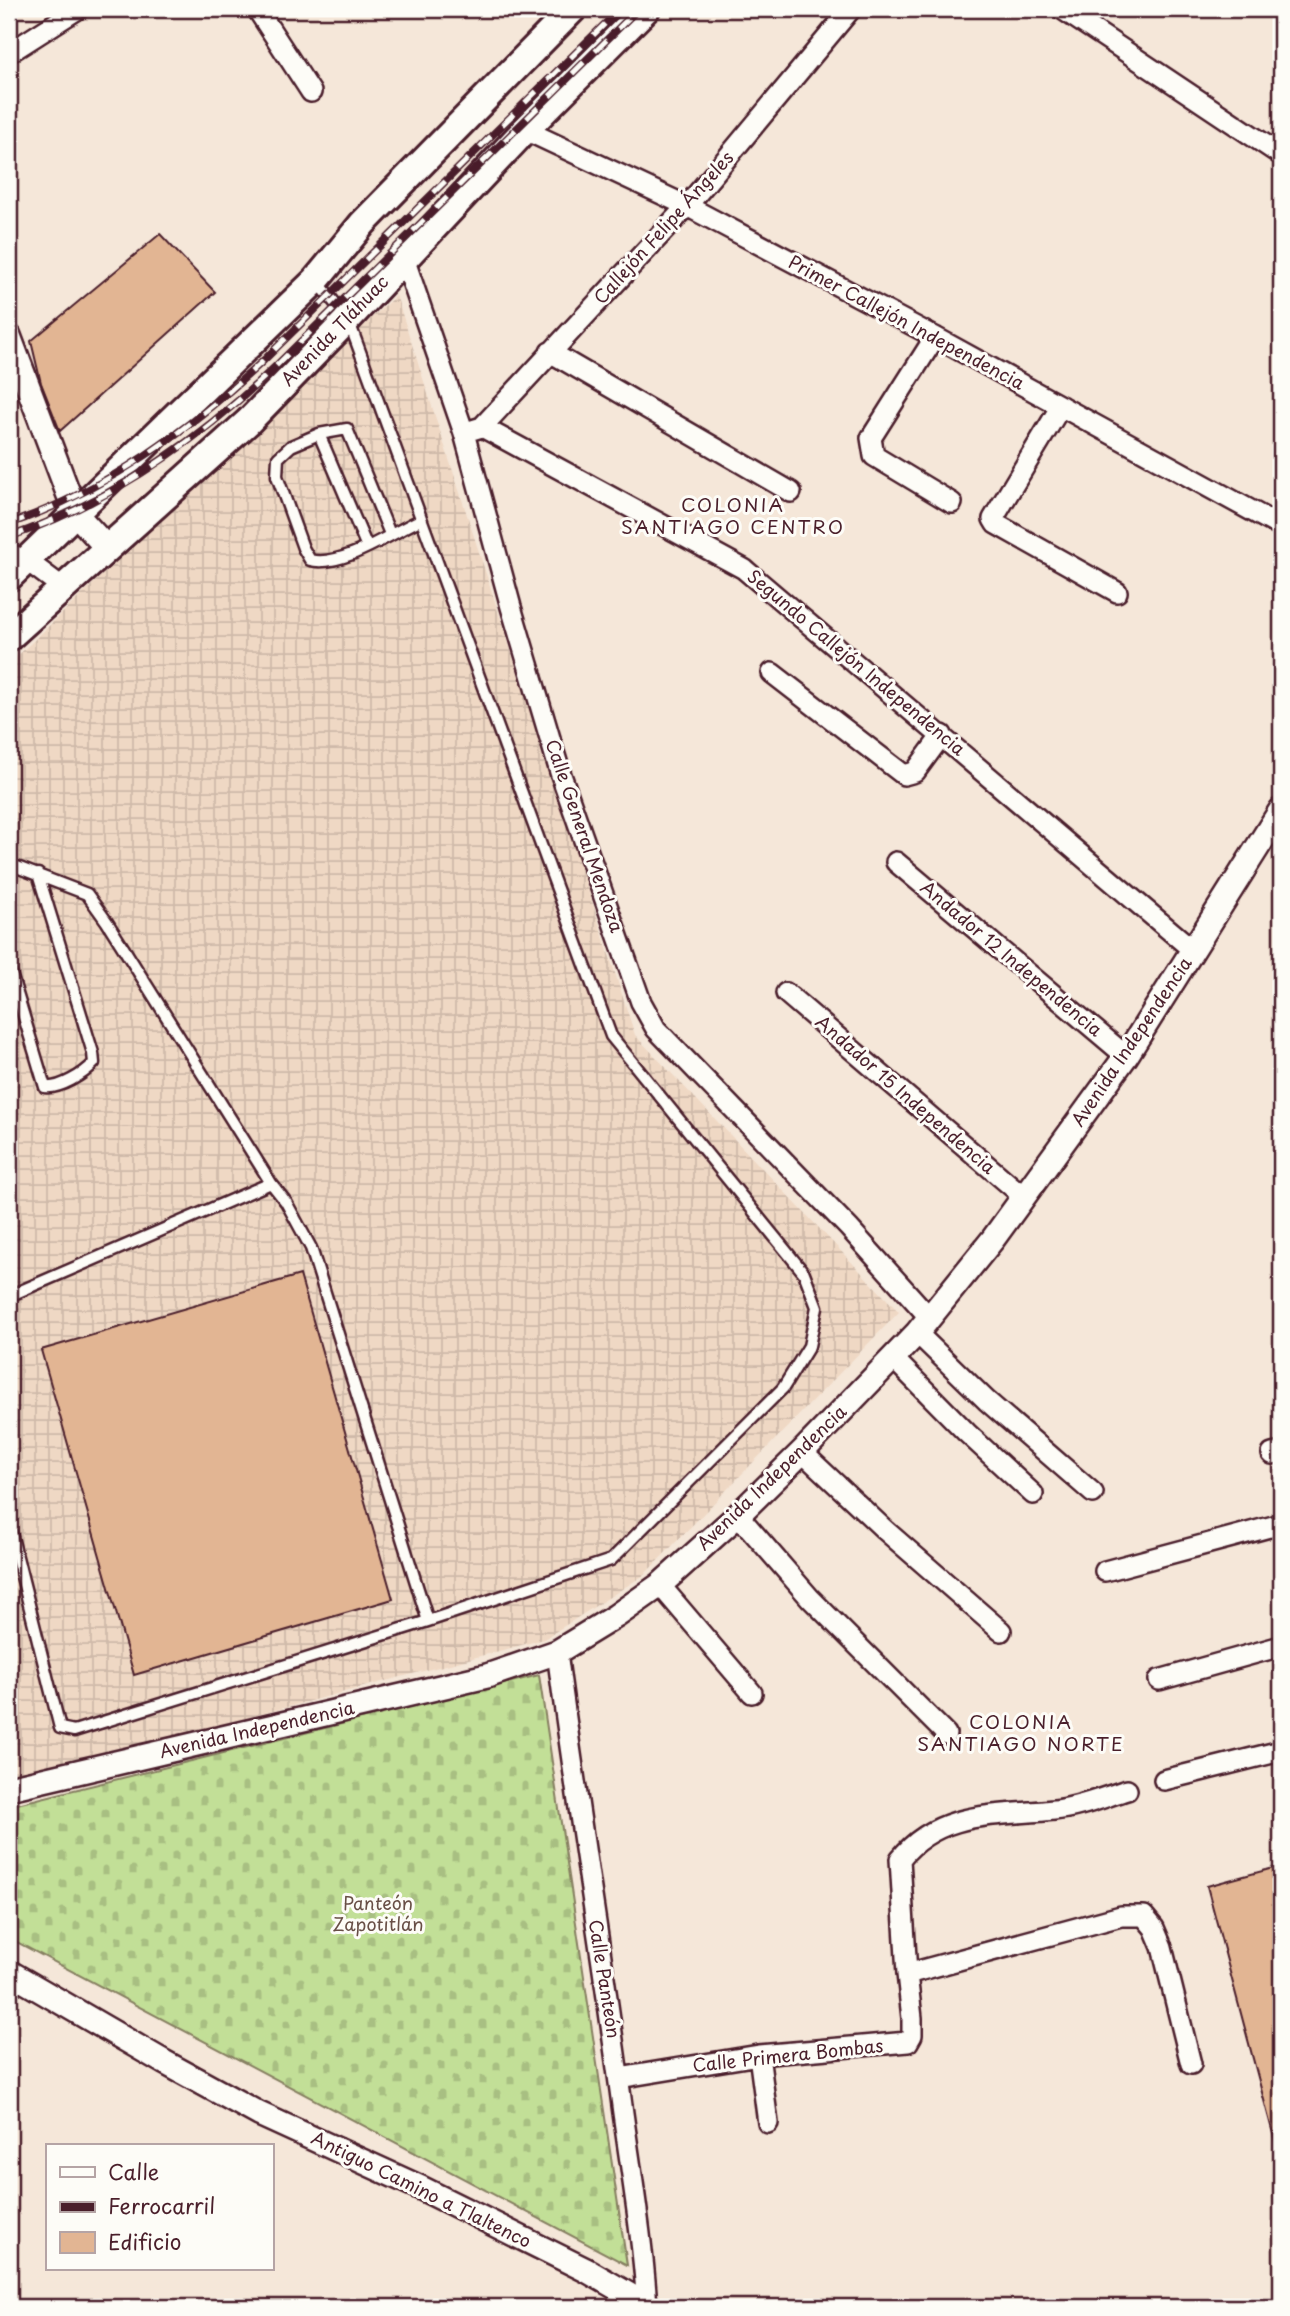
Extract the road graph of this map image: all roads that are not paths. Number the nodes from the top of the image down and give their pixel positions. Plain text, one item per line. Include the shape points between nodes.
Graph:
1 (78, 9) edge
2 (257, 9) edge
3 (573, 9) edge
4 (646, 9) edge
5 (851, 9) edge
6 (1062, 9) edge
7 (9, 53) edge
8 (311, 92) dead end
9 (525, 130) junction
10 (1281, 155) edge
11 (687, 206) junction
12 (404, 258) junction
13 (316, 280) junction
14 (348, 319) junction
15 (9, 336) edge
16 (935, 337) junction
17 (550, 352) junction
18 (1060, 406) junction
19 (473, 430) junction
20 (318, 434) junction
21 (791, 492) dead end
22 (952, 503) dead end
23 (76, 514) junction
24 (420, 520) junction
25 (1281, 527) edge
26 (390, 534) junction
27 (367, 547) junction
28 (107, 548) junction
29 (14, 564) edge
30 (62, 587) junction
31 (1117, 592) dead end
32 (9, 637) edge
33 (772, 673) dead end
34 (942, 735) junction
35 (1281, 810) edge
36 (896, 862) dead end
37 (9, 864) edge
38 (38, 874) junction
39 (1194, 951) junction
40 (9, 967) edge
41 (786, 993) dead end
42 (1126, 1056) junction
43 (271, 1183) junction
44 (1024, 1197) junction
45 (9, 1296) edge
46 (924, 1326) junction
47 (894, 1358) junction
48 (803, 1452) junction
49 (1093, 1493) dead end
50 (1033, 1494) dead end
51 (738, 1515) junction
52 (1281, 1524) edge
53 (9, 1525) edge
54 (1105, 1571) dead end
55 (660, 1585) junction
56 (428, 1621) junction
57 (1001, 1631) dead end
58 (1281, 1647) edge
59 (557, 1652) junction
60 (1159, 1680) dead end
61 (752, 1693) dead end
62 (946, 1734) dead end
63 (1281, 1751) edge
64 (1164, 1780) dead end
65 (9, 1788) edge
66 (1127, 1790) dead end
67 (9, 1972) edge
68 (907, 1973) junction
69 (759, 2055) junction
70 (1191, 2064) dead end
71 (619, 2078) junction
72 (768, 2123) dead end
73 (648, 2307) edge

1 - 7 street
2 - 8 street
3 - 13 main road via 363,223
4 - 9 main road, Avenida Tláhuac
5 - 11 street, Callejón Felipe Ángeles
6 - 10 street
9 - 11 street, Primer Callejón Independencia
9 - 12 main road, Avenida Tláhuac
11 - 16 street, Primer Callejón Independencia
11 - 17 street, Callejón Felipe Ángeles
12 - 14 main road, Avenida Tláhuac
12 - 19 street, Calle General Mendoza
13 - 14 lane
13 - 23 main road
14 - 24 lane
14 - 28 main road, Avenida Tláhuac via 248,422
15 - 23 street
16 - 18 street, Primer Callejón Independencia
16 - 22 street via 871,438 871,448 874,457
17 - 19 street, Callejón Felipe Ángeles
17 - 21 street
18 - 25 street, Primer Callejón Independencia
18 - 31 street via 993,519
19 - 34 street, Segundo Callejón Independencia via 744,569
19 - 46 street, Calle General Mendoza via 511,607 560,772 641,1002 656,1029 849,1228
20 - 26 lane via 348,429
20 - 27 lane
20 - 27 lane via 291,446 278,458 277,476 303,548 310,560 322,563
23 - 28 street
23 - 29 main road
24 - 26 lane
24 - 56 lane via 611,1036 804,1273 817,1307 809,1346 783,1388 611,1560
26 - 27 lane
28 - 30 main road, Avenida Tláhuac
29 - 30 street
30 - 32 main road, Avenida Tláhuac
33 - 34 street via 904,775 915,772
34 - 39 street, Segundo Callejón Independencia
35 - 39 street, Avenida Independencia
36 - 42 street, Andador 12 Independencia
37 - 38 lane
38 - 40 lane via 93,1053 94,1063 87,1071 45,1087
38 - 43 lane via 87,894
39 - 42 street, Avenida Independencia
41 - 44 street, Andador 15 Independencia
42 - 44 street, Avenida Independencia
43 - 45 lane
43 - 56 lane via 311,1248
44 - 46 street, Avenida Independencia
46 - 47 street, Avenida Independencia
46 - 49 street, Calle General Mendoza via 987,1401
47 - 48 street, Avenida Independencia
47 - 50 street
48 - 51 street, Avenida Independencia
48 - 57 street
51 - 55 street, Avenida Independencia
51 - 62 street via 810,1598
52 - 54 street
53 - 56 lane via 60,1728 74,1731
55 - 59 street, Avenida Independencia
55 - 61 street
58 - 60 street
59 - 65 street, Avenida Independencia via 487,1676
59 - 71 street, Calle Panteón
63 - 64 street
66 - 68 street, Calle Primera Bombas via 1057,1810 995,1813 957,1821 912,1844 900,1859
67 - 73 street, Antiguo Camino a Tlaltenco via 259,2114 563,2258
68 - 69 street, Calle Primera Bombas via 912,2018 908,2042
68 - 70 street via 1121,1916 1144,1916 1162,1947
69 - 71 street, Calle Primera Bombas
69 - 72 street
71 - 73 street, Calle Panteón

